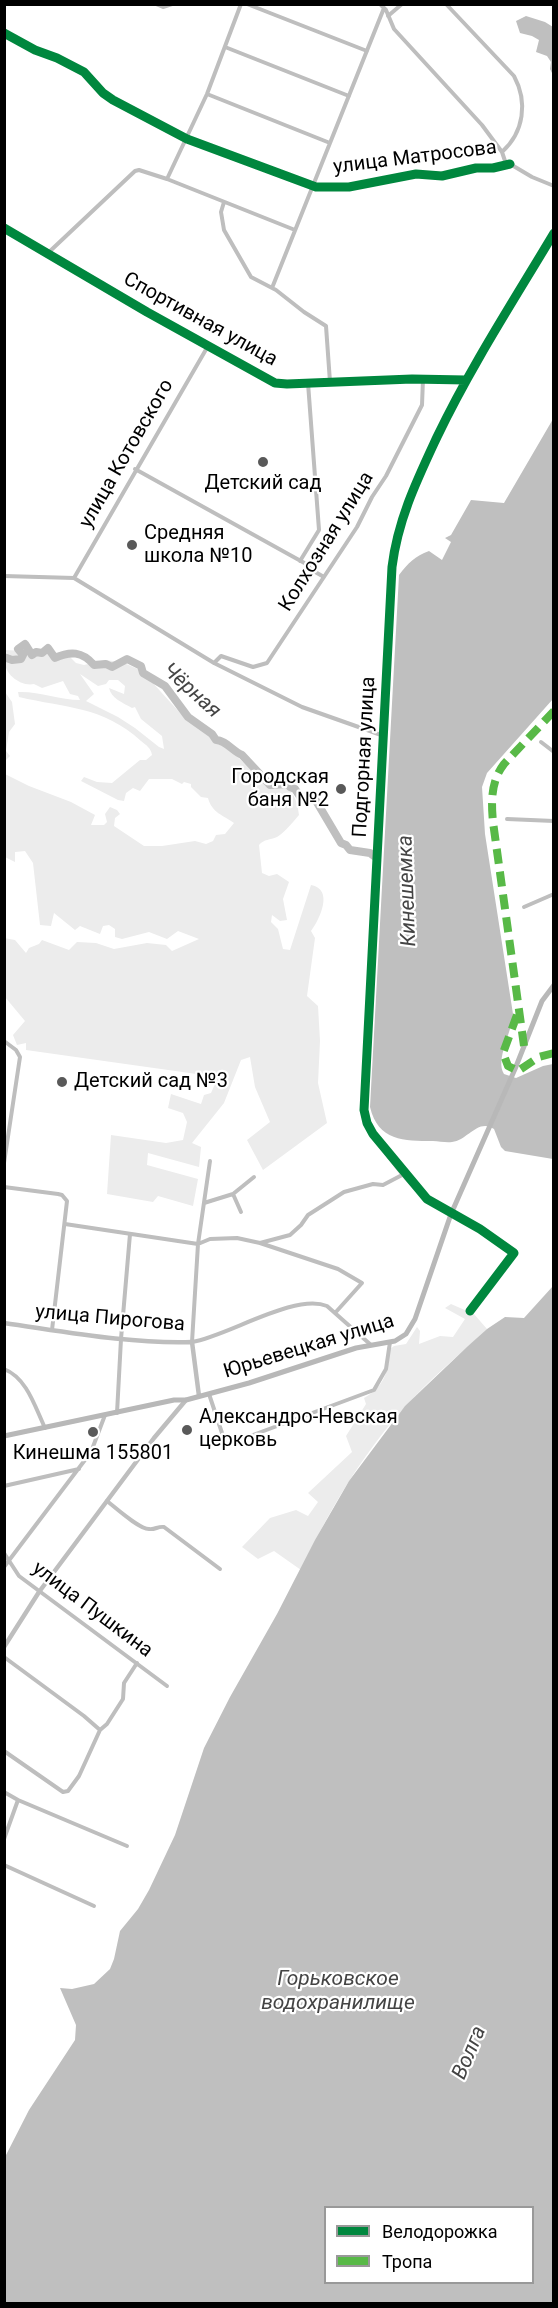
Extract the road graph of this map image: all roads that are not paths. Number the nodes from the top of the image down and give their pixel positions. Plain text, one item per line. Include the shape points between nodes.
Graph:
1 (156, 4) edge
2 (172, 4) edge
3 (242, 4) edge
4 (247, 4) edge
5 (380, 4) edge
6 (402, 4) edge
7 (446, 4) edge
8 (384, 8) junction
9 (388, 16) junction
10 (4, 33) edge
11 (225, 47) junction
12 (367, 51) junction
13 (207, 94) junction
14 (349, 96) junction
15 (187, 139) junction
16 (330, 143) junction
17 (502, 152) junction
18 (510, 164) junction
19 (167, 178) junction
20 (313, 186) junction
21 (554, 186) edge
22 (224, 202) junction
23 (4, 228) edge
24 (295, 230) junction
25 (554, 233) edge
26 (48, 253) junction
27 (272, 288) junction
28 (208, 346) junction
29 (423, 379) junction
30 (466, 380) junction
31 (330, 382) junction
32 (308, 383) junction
33 (135, 469) junction
34 (300, 561) junction
35 (4, 576) edge
36 (324, 577) junction
37 (74, 579) junction
38 (214, 663) junction
39 (384, 736) junction
40 (541, 742) dead end
41 (554, 752) edge
42 (507, 819) dead end
43 (554, 821) edge
44 (554, 894) edge
45 (524, 907) dead end
46 (554, 985) edge
47 (4, 1041) edge
48 (210, 1161) dead end
49 (4, 1162) edge
50 (404, 1174) junction
51 (254, 1177) dead end
52 (4, 1187) edge
53 (233, 1194) junction
54 (204, 1203) junction
55 (241, 1212) dead end
56 (451, 1214) junction
57 (65, 1224) junction
58 (130, 1234) junction
59 (260, 1243) junction
60 (198, 1244) junction
61 (470, 1311) dead end
62 (335, 1313) junction
63 (4, 1323) edge
64 (52, 1330) junction
65 (121, 1339) junction
66 (192, 1342) junction
67 (390, 1342) junction
68 (371, 1345) junction
69 (4, 1369) edge
70 (209, 1394) junction
71 (199, 1396) junction
72 (186, 1400) junction
73 (117, 1413) junction
74 (105, 1415) junction
75 (45, 1428) junction
76 (4, 1436) edge
77 (80, 1469) junction
78 (4, 1486) edge
79 (107, 1501) junction
80 (4, 1553) edge
81 (9, 1561) junction
82 (4, 1567) edge
83 (220, 1569) dead end
84 (39, 1592) junction
85 (6, 1641) edge
86 (4, 1647) edge
87 (4, 1657) edge
88 (137, 1663) junction
89 (167, 1686) dead end
90 (100, 1730) junction
91 (4, 1751) edge
92 (4, 1792) edge
93 (18, 1800) junction
94 (4, 1839) edge
95 (128, 1846) dead end
96 (4, 1865) edge
97 (94, 1906) dead end

1 - 2 street
3 - 11 street
4 - 12 street
5 - 8 street
6 - 9 street
7 - 17 street via 514,76 521,89 521,123 512,143
8 - 9 street
8 - 12 street
9 - 17 street via 394,29
10 - 15 street, улица Матросова via 84,72 108,97
11 - 13 street
11 - 14 street
12 - 14 street
13 - 15 street
13 - 16 street
14 - 16 street
15 - 19 street
15 - 20 street, улица Матросова
16 - 20 street
17 - 18 street
18 - 20 street, улица Матросова via 442,176 416,174 349,187
18 - 21 street
19 - 22 street
19 - 26 street via 135,171
20 - 24 street
22 - 24 street
22 - 27 street via 224,230 251,277
23 - 26 street, Спортивная улица
24 - 27 street
25 - 30 street, Подгорная улица
26 - 28 street, Спортивная улица
27 - 31 street via 326,326
28 - 32 street, Спортивная улица via 275,383
28 - 33 street, улица Котовского
29 - 30 street, Спортивная улица
29 - 31 street, Спортивная улица
29 - 36 street, Колхозная улица via 422,405 414,423 357,527
30 - 39 street, Подгорная улица via 413,487 398,532 392,567
31 - 32 street, Спортивная улица
32 - 34 street via 320,530
33 - 34 street
33 - 37 street, улица Котовского
34 - 36 street
35 - 37 street
36 - 38 street, Колхозная улица via 267,663 253,667 221,657
37 - 38 street
38 - 39 street via 302,707
39 - 50 street, Подгорная улица via 364,1110 371,1131
40 - 41 street
42 - 43 street
44 - 45 street
46 - 56 main road, Юрьевецкая улица via 542,1001
47 - 49 street via 21,1058
48 - 54 street
50 - 56 street, Подгорная улица via 427,1199
50 - 59 street via 383,1185 344,1192 308,1215 290,1235
51 - 53 street
52 - 57 street via 65,1198
53 - 54 street
53 - 55 street
54 - 60 street
56 - 61 street, Подгорная улица via 514,1253
56 - 67 main road, Юрьевецкая улица via 415,1319 406,1334
57 - 58 street
57 - 64 street
58 - 60 street
58 - 65 street
59 - 60 street via 237,1238 210,1239
59 - 62 street via 338,1269 362,1283
60 - 66 street
62 - 66 street, улица Пирогова via 320,1303 285,1308
62 - 68 street, улица Пирогова
63 - 64 street, улица Пирогова
64 - 65 street, улица Пирогова
65 - 66 street, улица Пирогова
65 - 73 street
66 - 71 street
67 - 68 main road, Юрьевецкая улица
67 - 70 street via 386,1369 374,1390 226,1445
68 - 70 main road, Юрьевецкая улица
69 - 75 street via 16,1373 24,1384
70 - 71 main road, Юрьевецкая улица
71 - 72 main road, Юрьевецкая улица
72 - 73 main road, Юрьевецкая улица
72 - 79 street
73 - 74 main road, Юрьевецкая улица
74 - 75 main road, Юрьевецкая улица
74 - 77 street
75 - 76 main road, Юрьевецкая улица
77 - 78 street
77 - 81 street
79 - 83 street via 144,1529 164,1527
79 - 84 street
80 - 81 street, улица Пушкина
81 - 82 street
81 - 84 street, улица Пушкина
84 - 85 street
84 - 88 street, улица Пушкина
85 - 86 street
87 - 90 street
88 - 89 street, улица Пушкина
88 - 90 street via 124,1683 123,1699
90 - 91 street via 68,1791 63,1792
92 - 93 street
93 - 94 street
93 - 95 street
96 - 97 street

